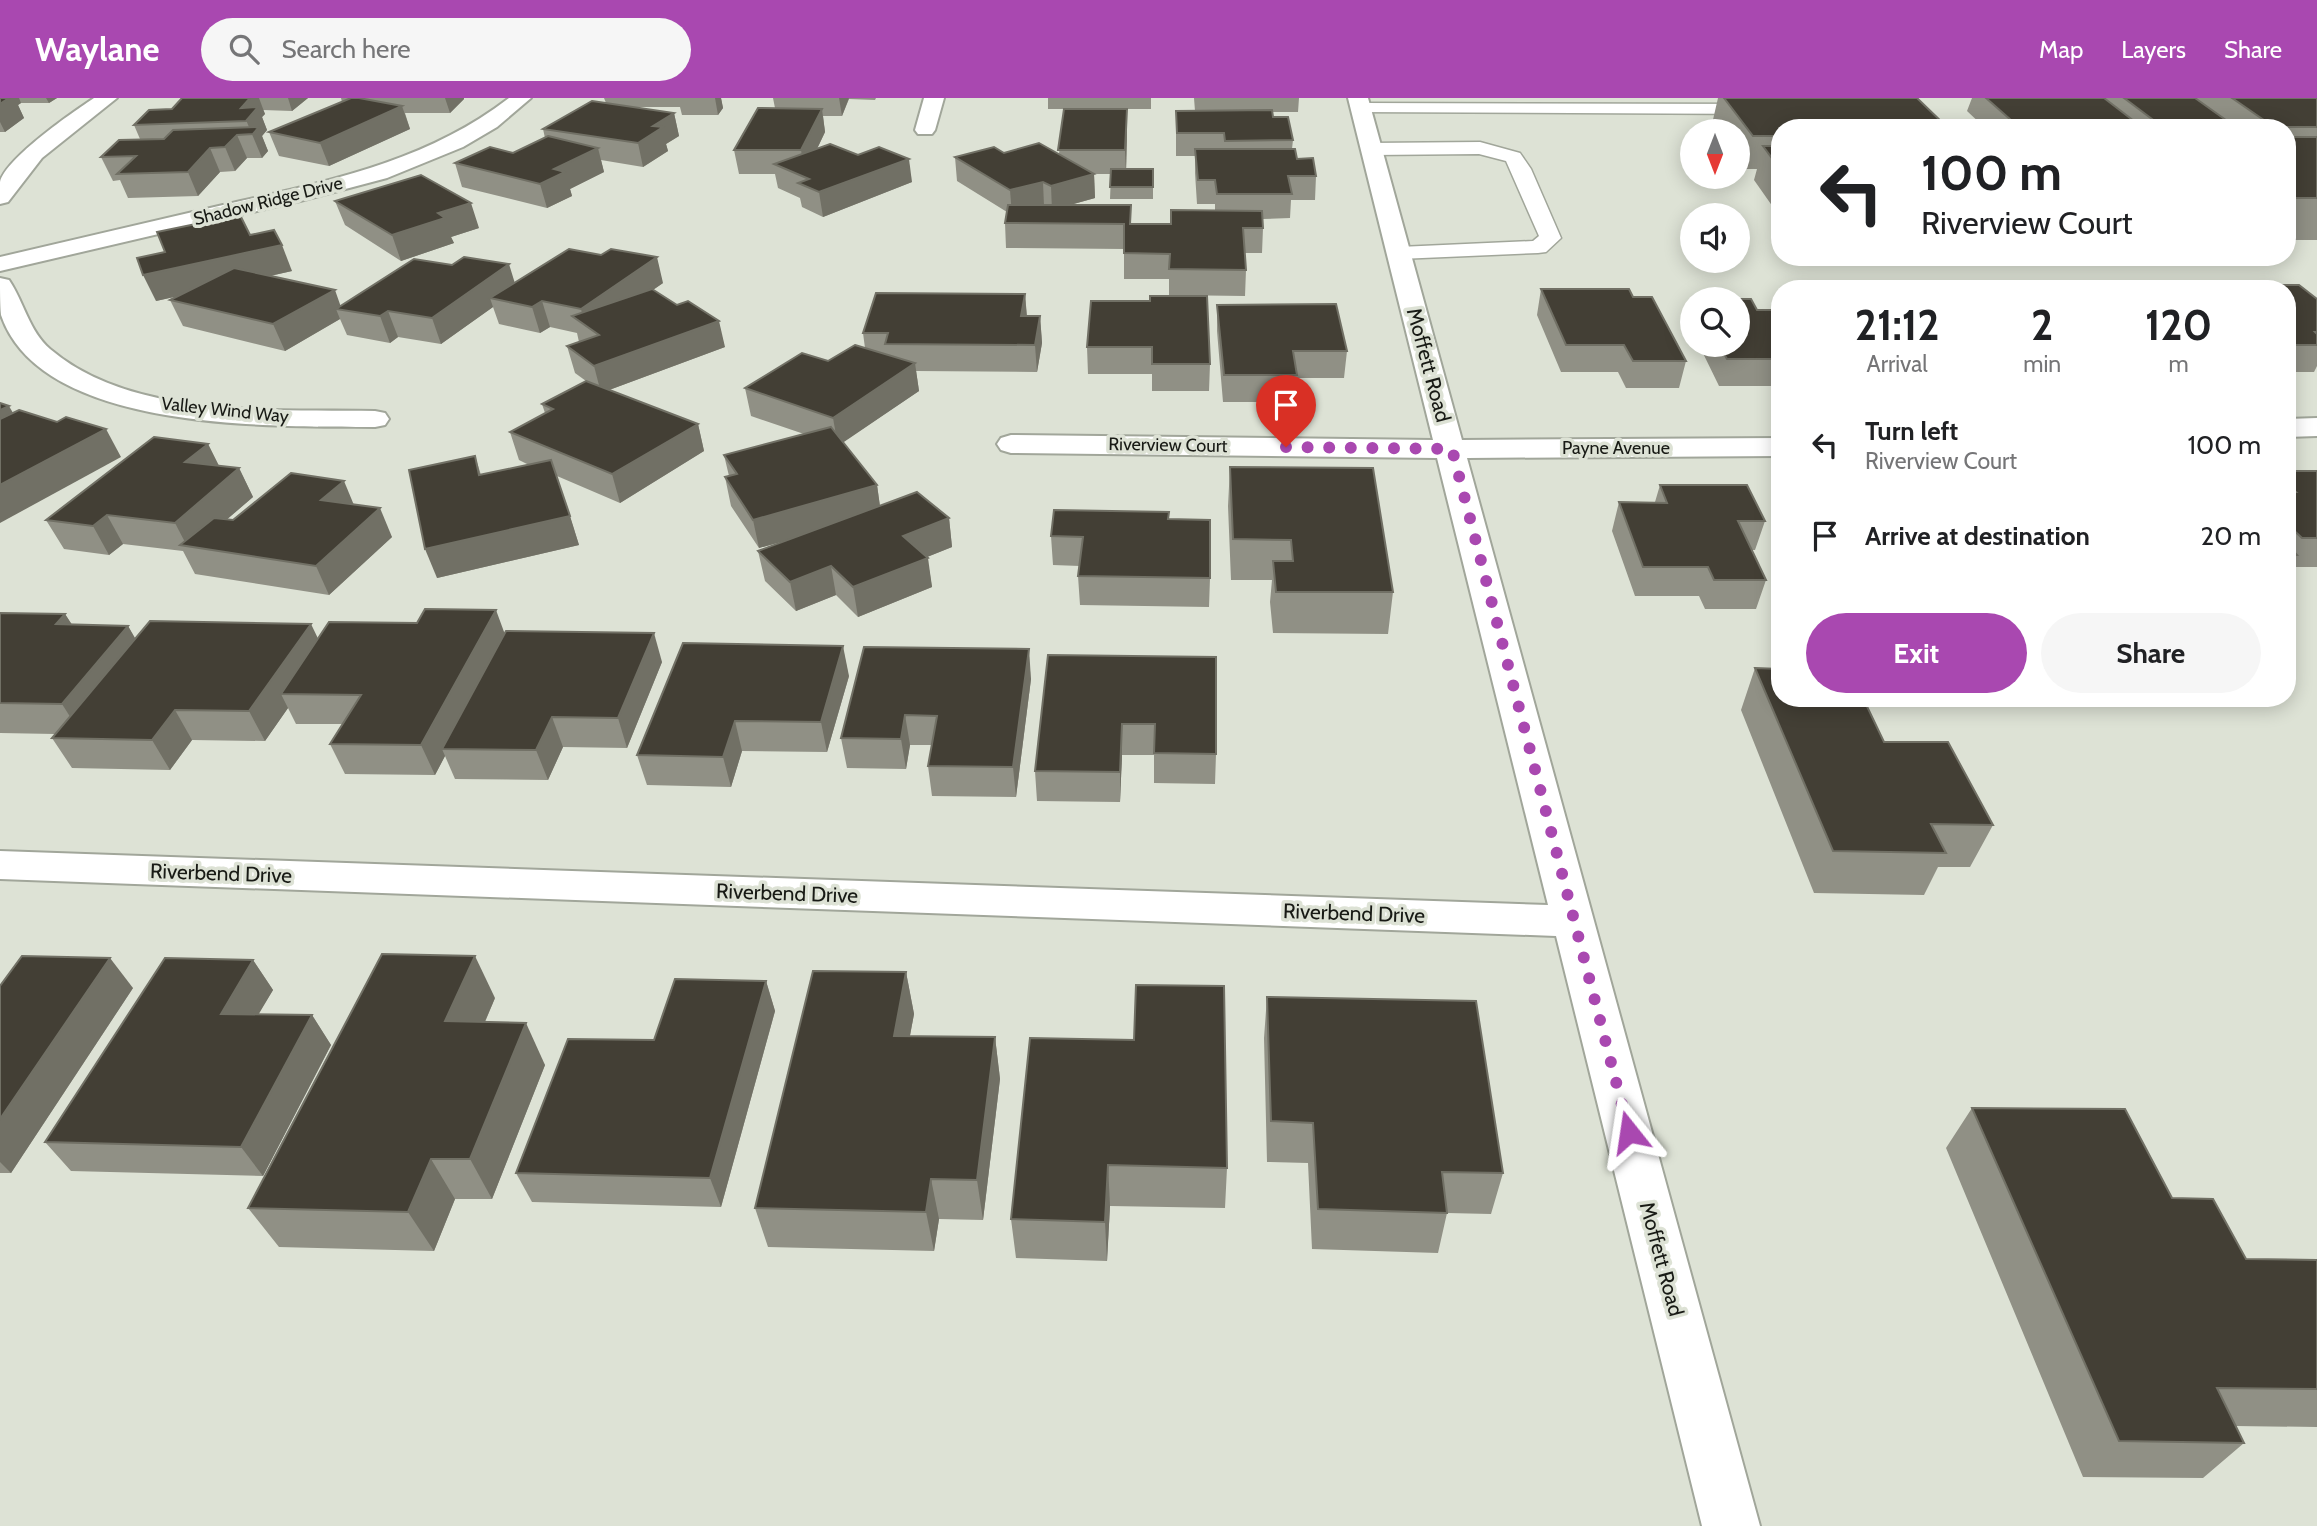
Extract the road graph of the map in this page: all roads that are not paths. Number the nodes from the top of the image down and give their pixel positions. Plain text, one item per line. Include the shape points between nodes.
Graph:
1 (107, 98) edge
2 (521, 98) edge
3 (934, 98) edge
4 (1359, 103) edge
5 (1535, 103) edge
6 (1775, 109) edge
7 (925, 130) dead end
8 (1371, 149) junction
9 (0, 197) edge
10 (1399, 253) junction
11 (0, 264) edge
12 (0, 285) edge
13 (375, 419) dead end
14 (2317, 427) edge
15 (2296, 428) edge
16 (1011, 443) dead end
17 (1771, 447) edge
18 (1452, 449) junction
19 (0, 865) edge
20 (1574, 921) junction
21 (1731, 1526) edge

1 - 9 street via 46,142 12,177
2 - 11 street, Shadow Ridge Drive via 501,116 457,141 358,179
3 - 7 street
4 - 5 lane
4 - 8 street, Moffett Road
5 - 6 lane
8 - 10 street, Moffett Road
8 - 10 lane via 1480,148 1513,157 1550,238 1538,247
10 - 18 street, Moffett Road
12 - 13 street, Valley Wind Way via 23,332 40,353 69,375 116,395 170,408 242,416
14 - 15 street
16 - 18 street, Riverview Court
17 - 18 street, Payne Avenue
18 - 20 street, Moffett Road
19 - 20 street, Riverbend Drive
20 - 21 street, Moffett Road

